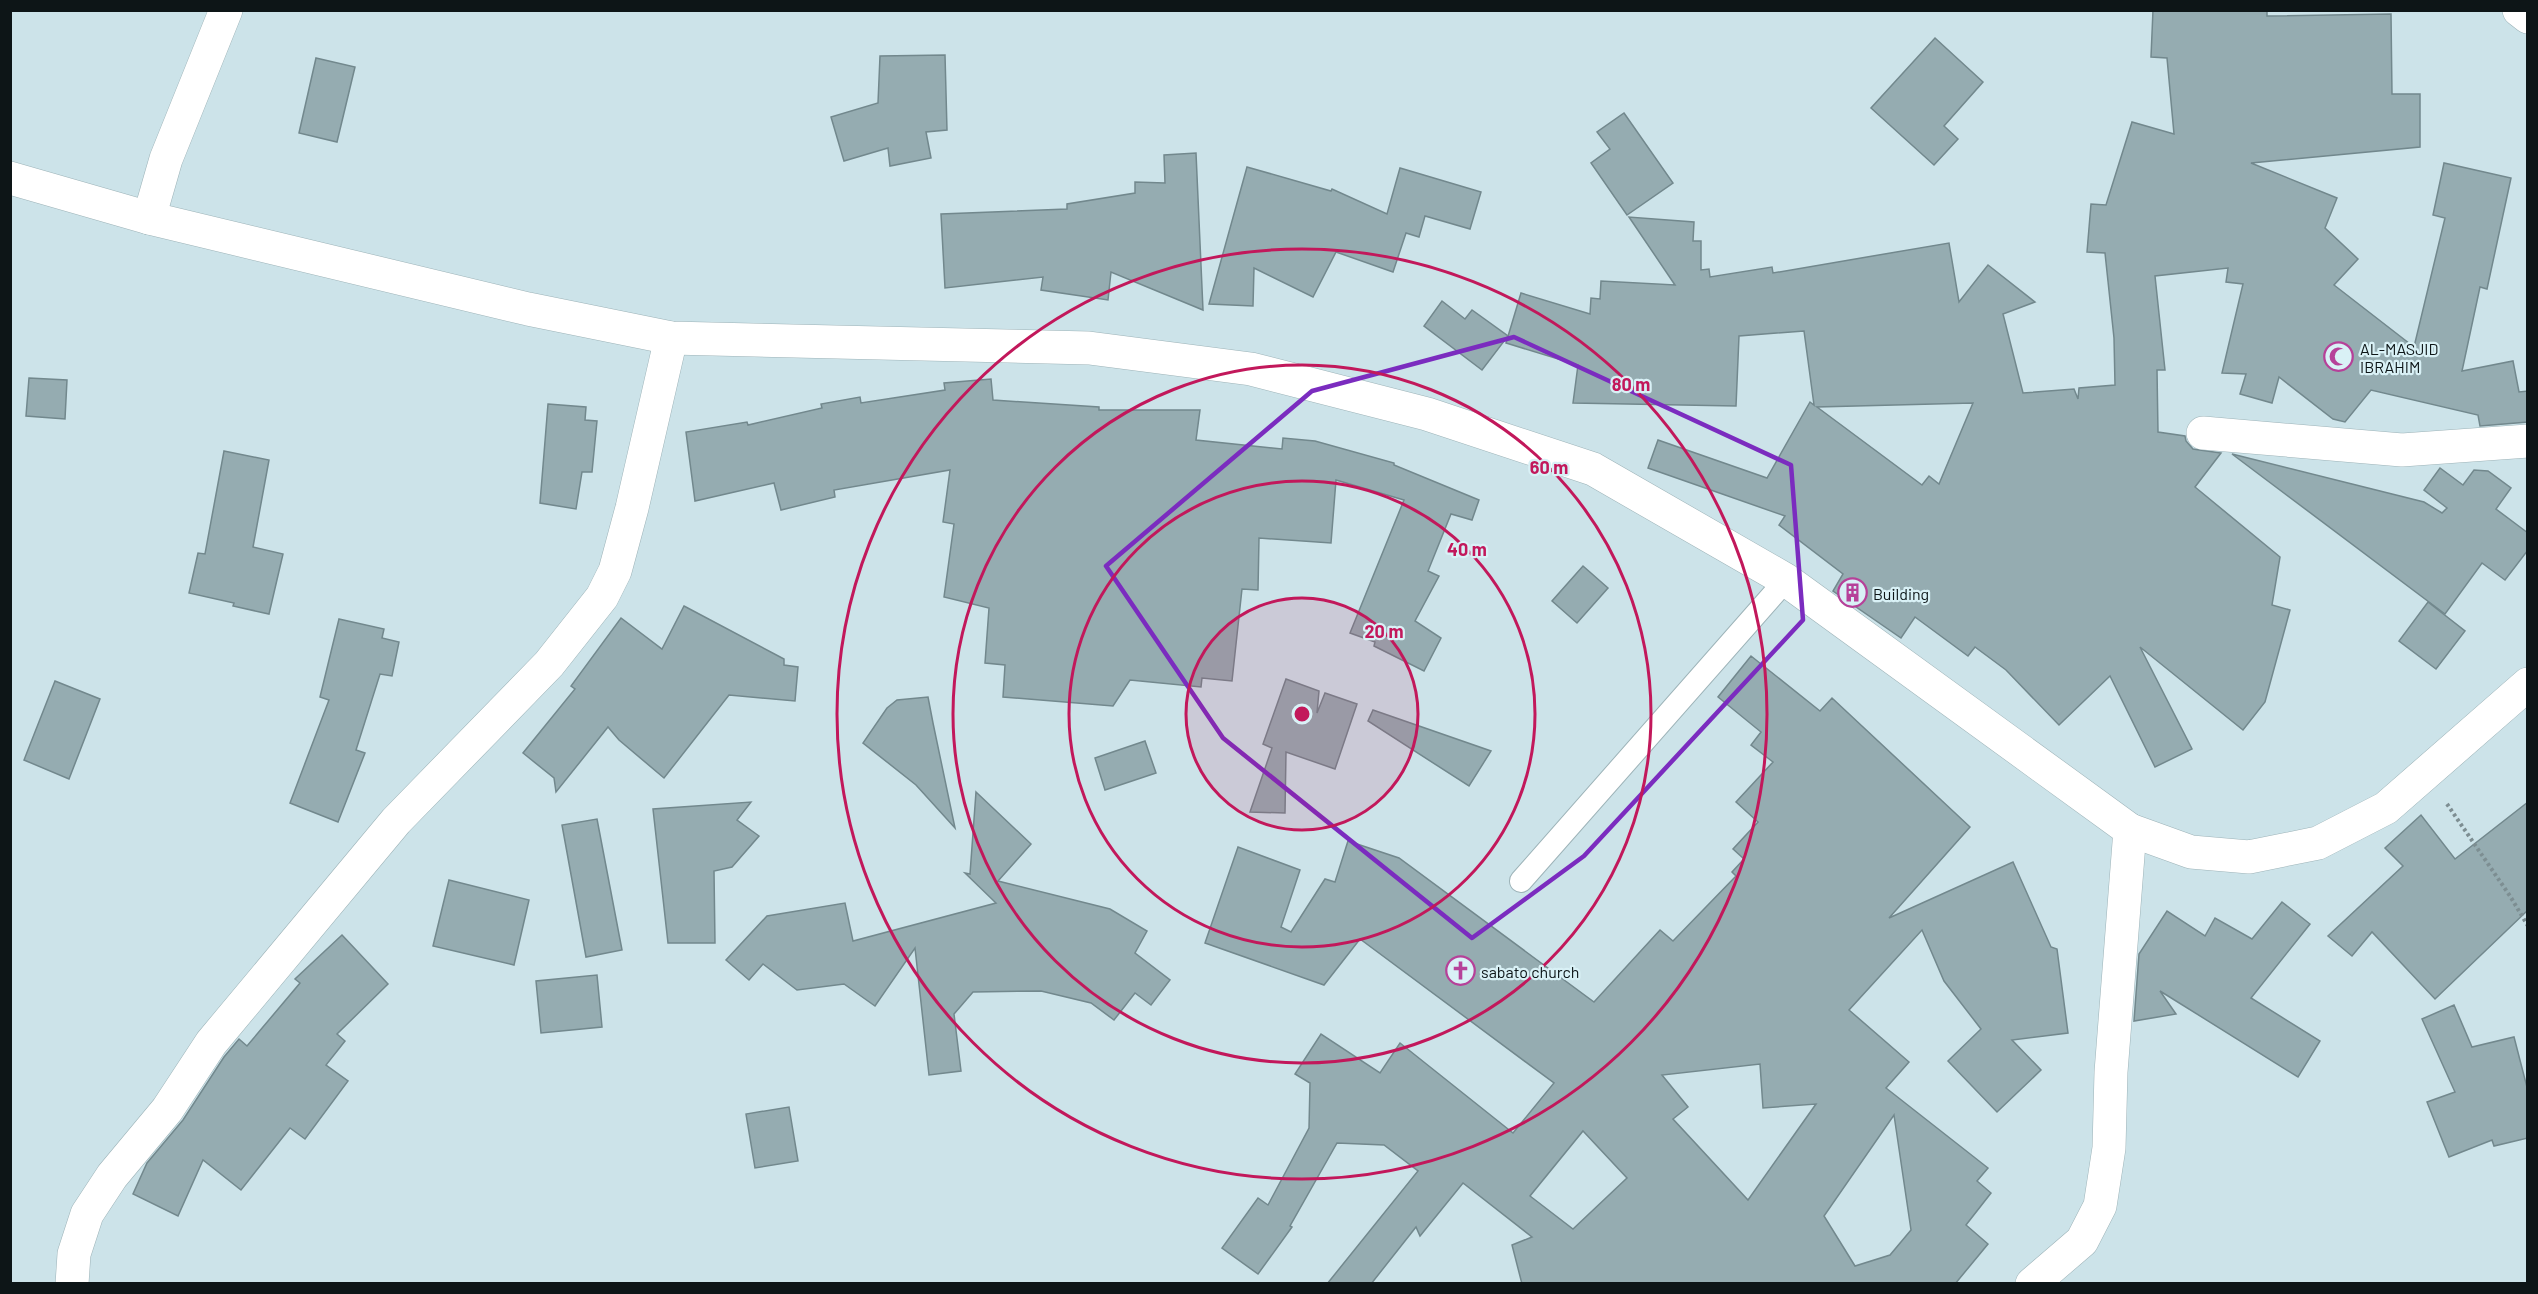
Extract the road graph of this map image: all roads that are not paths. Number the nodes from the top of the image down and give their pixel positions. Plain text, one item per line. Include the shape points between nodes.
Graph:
1 (226, 10) edge
2 (2519, 10) edge
3 (2528, 17) edge
4 (10, 178) edge
5 (149, 218) junction
6 (671, 338) junction
7 (2203, 433) dead end
8 (2528, 441) edge
9 (1785, 580) junction
10 (2528, 684) edge
11 (2130, 830) junction
12 (1521, 881) dead end
13 (72, 1284) edge
14 (2032, 1284) edge

1 - 5 street via 166,159
2 - 3 street
4 - 5 street
5 - 6 street via 528,309
6 - 9 street via 1089,348 1251,369 1427,414 1593,470
6 - 13 street via 629,519 615,571 602,597 549,664 396,821 211,1043 167,1110 112,1176 87,1214 74,1254
7 - 8 street via 2402,450
9 - 11 street
9 - 12 lane
10 - 11 street via 2386,808 2318,843 2249,857 2191,852
11 - 14 street via 2111,1072 2109,1148 2100,1206 2082,1241

